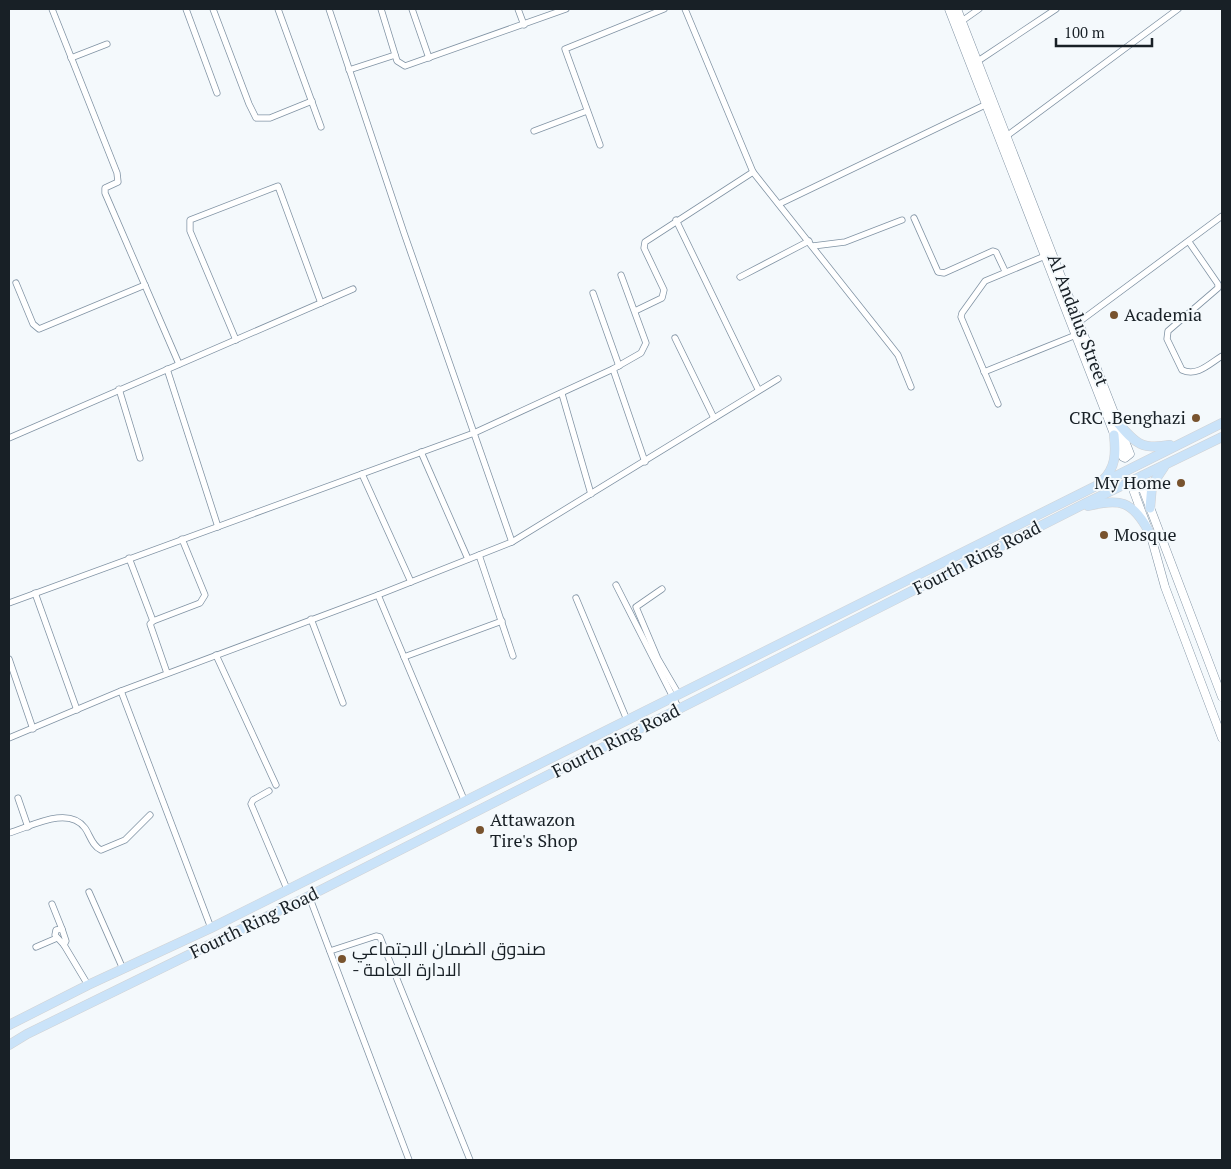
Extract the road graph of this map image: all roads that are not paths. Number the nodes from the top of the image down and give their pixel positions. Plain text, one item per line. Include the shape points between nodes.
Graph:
1 (52, 9) edge
2 (186, 9) edge
3 (213, 9) edge
4 (278, 9) edge
5 (329, 9) edge
6 (381, 9) edge
7 (413, 9) edge
8 (518, 9) edge
9 (566, 9) edge
10 (664, 9) edge
11 (685, 9) edge
12 (949, 9) edge
13 (957, 9) edge
14 (979, 9) edge
15 (1056, 9) edge
16 (1178, 9) edge
17 (1171, 11) edge
18 (962, 21) junction
19 (524, 25) junction
20 (107, 44) dead end
21 (395, 55) junction
22 (71, 58) junction
23 (429, 58) junction
24 (978, 61) junction
25 (349, 70) junction
26 (217, 93) dead end
27 (312, 101) junction
28 (987, 104) junction
29 (587, 111) junction
30 (321, 127) dead end
31 (534, 131) dead end
32 (1008, 135) junction
33 (600, 146) dead end
34 (753, 172) junction
35 (778, 204) junction
36 (1222, 216) edge
37 (914, 218) dead end
38 (676, 220) junction
39 (902, 220) dead end
40 (1189, 242) junction
41 (811, 244) junction
42 (1045, 256) junction
43 (1005, 271) junction
44 (1056, 274) junction
45 (622, 275) dead end
46 (740, 277) dead end
47 (16, 282) dead end
48 (145, 285) junction
49 (353, 289) dead end
50 (1220, 290) edge
51 (593, 293) dead end
52 (320, 302) junction
53 (635, 311) junction
54 (1079, 322) junction
55 (1076, 336) junction
56 (675, 338) dead end
57 (236, 340) junction
58 (1222, 356) edge
59 (179, 364) junction
60 (619, 366) junction
61 (166, 369) junction
62 (613, 369) junction
63 (984, 372) junction
64 (778, 379) dead end
65 (911, 387) dead end
66 (119, 389) junction
67 (758, 389) junction
68 (562, 394) junction
69 (998, 404) dead end
70 (714, 418) junction
71 (1222, 423) edge
72 (1118, 424) junction
73 (474, 433) junction
74 (1114, 435) junction
75 (1222, 436) edge
76 (9, 438) edge
77 (1180, 444) junction
78 (421, 452) junction
79 (140, 458) dead end
80 (645, 462) junction
81 (1166, 465) junction
82 (362, 474) junction
83 (1096, 486) junction
84 (591, 494) junction
85 (1150, 508) junction
86 (1071, 510) junction
87 (218, 527) junction
88 (1148, 530) junction
89 (182, 539) junction
90 (512, 542) junction
91 (479, 555) junction
92 (129, 558) junction
93 (468, 559) junction
94 (411, 582) junction
95 (616, 585) dead end
96 (662, 589) dead end
97 (35, 593) junction
98 (378, 595) junction
99 (576, 598) dead end
100 (9, 603) edge
101 (310, 619) junction
102 (153, 620) junction
103 (502, 621) junction
104 (1199, 637) junction
105 (1185, 642) junction
106 (216, 655) junction
107 (513, 656) dead end
108 (404, 657) junction
109 (9, 659) edge
110 (167, 673) junction
111 (121, 691) junction
112 (676, 696) junction
113 (1222, 697) edge
114 (343, 703) dead end
115 (679, 709) junction
116 (77, 710) junction
117 (627, 720) junction
118 (33, 729) junction
119 (9, 738) edge
120 (1222, 738) edge
121 (504, 782) junction
122 (276, 784) dead end
123 (269, 791) dead end
124 (508, 796) junction
125 (18, 798) dead end
126 (465, 802) junction
127 (150, 815) dead end
128 (28, 827) junction
129 (9, 833) edge
130 (287, 889) junction
131 (89, 892) dead end
132 (309, 896) junction
133 (52, 904) dead end
134 (212, 928) junction
135 (62, 930) junction
136 (57, 938) junction
137 (64, 944) junction
138 (36, 947) dead end
139 (330, 951) junction
140 (122, 969) junction
141 (88, 985) junction
142 (13, 1023) edge
143 (24, 1036) junction
144 (9, 1045) edge
145 (409, 1160) edge
146 (470, 1160) edge

1 - 22 street
2 - 26 street
3 - 27 street via 256,118 270,118
4 - 27 street
5 - 25 street
6 - 21 street
7 - 23 street
8 - 19 street
9 - 19 street
10 - 29 street via 565,49
11 - 34 street
12 - 28 main road, Al Andalus Street
13 - 18 main road, Al Andalus Street
14 - 18 street
15 - 24 street
16 - 17 street
17 - 32 street
18 - 24 main road, Al Andalus Street
19 - 23 street
20 - 22 street
21 - 23 street via 399,64 404,66
21 - 25 street
22 - 48 street via 118,178 118,182 105,188 105,193
24 - 32 main road, Al Andalus Street
25 - 73 street
27 - 30 street
28 - 35 street
28 - 42 main road, Al Andalus Street
29 - 31 street
29 - 33 street
32 - 44 main road, Al Andalus Street
34 - 35 street
34 - 38 street
35 - 41 street
36 - 40 street
37 - 43 street via 938,272 944,274 993,251 999,256
38 - 53 street via 645,242 644,248 664,294
38 - 67 street
39 - 41 street via 845,242
40 - 50 street
40 - 54 street
41 - 46 street
41 - 65 street via 898,355
42 - 43 street
42 - 44 main road, Al Andalus Street
43 - 63 street via 985,281 961,318
44 - 54 main road, Al Andalus Street
44 - 55 main road, Al Andalus Street
45 - 53 street
47 - 48 street via 33,324 39,329
48 - 59 street
49 - 52 street
50 - 58 street via 1166,335 1182,370 1188,373 1194,373
51 - 60 street
52 - 57 street
52 - 57 street via 278,186 190,220 190,232
53 - 60 street via 646,343 641,353
54 - 72 main road, Al Andalus Street
55 - 63 street
55 - 74 main road, Al Andalus Street
56 - 70 street
57 - 59 street
59 - 61 street
60 - 62 street
61 - 66 street
61 - 87 street
62 - 68 street
62 - 80 street
63 - 69 street
64 - 67 street
66 - 76 street
66 - 79 street
67 - 70 street
68 - 73 street
68 - 84 street
70 - 80 street
71 - 77 main road, Fourth Ring Road
72 - 74 main road, Al Andalus Street via 1129,457 1123,457
72 - 77 main road via 1143,446
73 - 78 street
73 - 90 street
74 - 83 main road via 1116,455 1113,466 1108,476
75 - 81 main road, Fourth Ring Road
77 - 83 main road, Fourth Ring Road
78 - 82 street
78 - 93 street
80 - 84 street
81 - 85 main road via 1152,485
81 - 86 main road, Fourth Ring Road
82 - 87 street
82 - 94 street
83 - 112 main road, Fourth Ring Road
84 - 90 street
85 - 88 main road via 1143,488 1138,487 1134,492
85 - 104 main road
86 - 88 main road via 1107,502 1122,503 1135,510
86 - 115 main road, Fourth Ring Road
87 - 89 street
88 - 105 main road via 1161,578
89 - 92 street
89 - 102 street via 205,595 200,603
90 - 91 street
91 - 93 street
91 - 103 street
92 - 97 street
92 - 102 street
93 - 94 street
94 - 98 street
95 - 112 street
96 - 112 street via 636,607
97 - 100 street
97 - 116 street
98 - 101 street
98 - 108 street
99 - 117 street
101 - 106 street
101 - 114 street
102 - 110 street via 151,627
103 - 107 street
103 - 108 street
104 - 105 main road
104 - 113 main road
105 - 120 main road
106 - 110 street
106 - 122 street
108 - 126 street
109 - 118 street
110 - 111 street
111 - 116 street
111 - 134 street
112 - 115 street
112 - 117 main road, Fourth Ring Road
115 - 124 main road, Fourth Ring Road
116 - 118 street
117 - 121 main road, Fourth Ring Road
118 - 119 street
121 - 124 main road via 509,787
121 - 126 main road, Fourth Ring Road
123 - 130 street via 251,804
124 - 132 main road, Fourth Ring Road
125 - 128 street
126 - 130 main road, Fourth Ring Road
127 - 128 street via 125,840 101,850 84,827 73,820 54,818
128 - 129 street
130 - 134 main road, Fourth Ring Road
131 - 140 street
132 - 139 street
132 - 143 main road, Fourth Ring Road
133 - 135 street
134 - 140 main road, Fourth Ring Road
135 - 136 street via 55,932
135 - 137 street
136 - 137 street
136 - 138 street
137 - 141 street
139 - 145 street
139 - 146 street via 380,937
140 - 141 main road, Fourth Ring Road
141 - 142 main road, Fourth Ring Road
142 - 143 main road
143 - 144 main road, Fourth Ring Road

